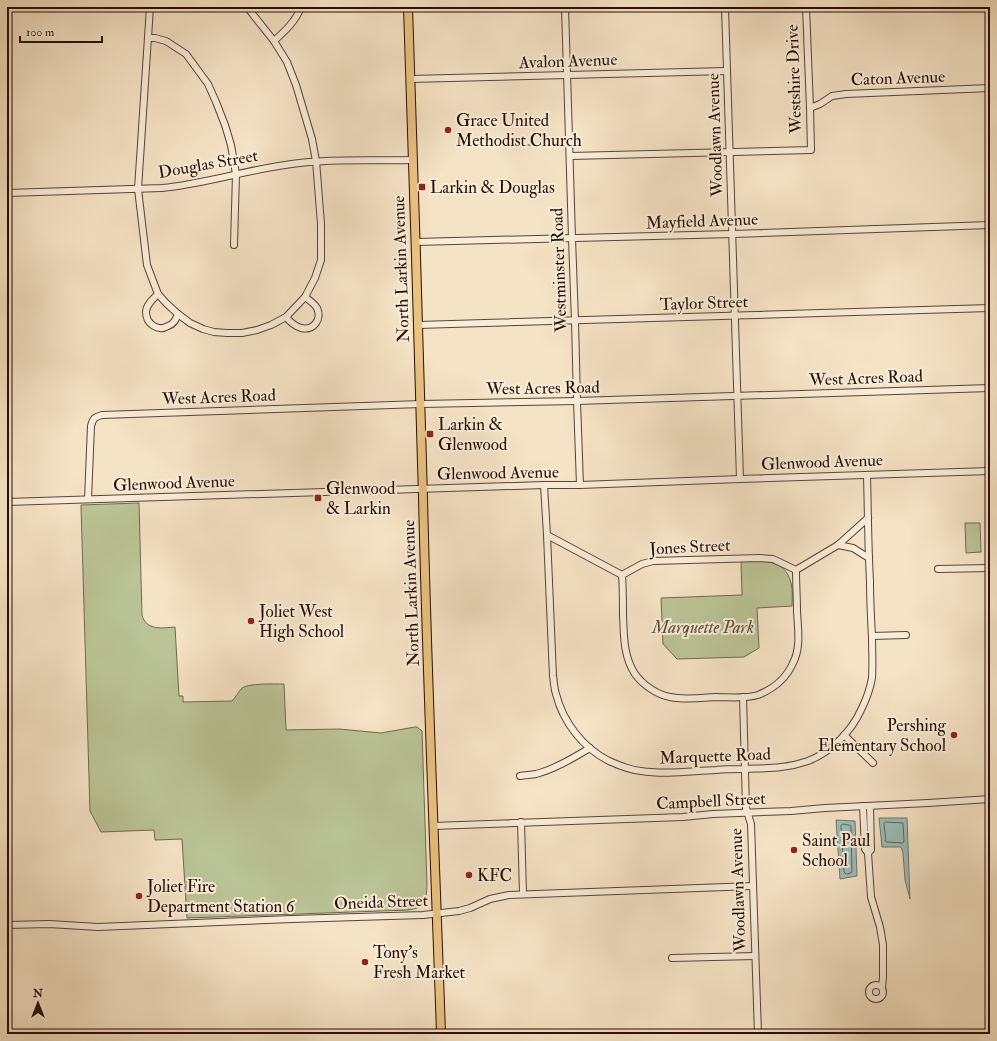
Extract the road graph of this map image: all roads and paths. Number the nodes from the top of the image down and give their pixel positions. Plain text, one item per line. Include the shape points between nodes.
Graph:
1 (150, 7) edge
2 (247, 7) edge
3 (301, 7) edge
4 (408, 7) edge
5 (565, 7) edge
6 (725, 7) edge
7 (806, 7) edge
8 (148, 38) junction
9 (274, 41) junction
10 (727, 71) junction
11 (567, 75) junction
12 (410, 79) junction
13 (990, 88) edge
14 (810, 108) junction
15 (730, 152) junction
16 (570, 156) junction
17 (413, 160) junction
18 (316, 161) junction
19 (236, 174) junction
20 (138, 189) junction
21 (7, 193) edge
22 (990, 225) edge
23 (732, 234) junction
24 (572, 238) junction
25 (416, 242) junction
26 (234, 245) dead end
27 (158, 294) junction
28 (305, 297) junction
29 (990, 308) edge
30 (178, 314) junction
31 (735, 316) junction
32 (286, 317) junction
33 (575, 320) junction
34 (418, 325) junction
35 (990, 388) edge
36 (737, 396) junction
37 (577, 401) junction
38 (421, 404) junction
39 (990, 471) edge
40 (867, 475) junction
41 (740, 478) junction
42 (544, 485) junction
43 (580, 485) junction
44 (422, 488) junction
45 (88, 499) junction
46 (7, 502) edge
47 (868, 518) junction
48 (547, 535) junction
49 (838, 545) junction
50 (869, 558) junction
51 (990, 568) edge
52 (938, 569) dead end
53 (796, 570) junction
54 (622, 575) junction
55 (906, 634) dead end
56 (872, 636) junction
57 (743, 697) junction
58 (844, 735) junction
59 (590, 748) junction
60 (873, 763) dead end
61 (744, 768) junction
62 (520, 776) dead end
63 (990, 799) edge
64 (867, 806) junction
65 (747, 813) junction
66 (521, 822) junction
67 (433, 826) junction
68 (753, 886) junction
69 (523, 894) junction
70 (436, 914) junction
71 (7, 925) edge
72 (755, 956) junction
73 (672, 958) dead end
74 (882, 987) dead end
75 (441, 1034) edge
76 (758, 1034) edge

1 - 8 street
2 - 9 street
3 - 9 street via 288,28
4 - 12 main road, North Larkin Avenue
5 - 11 street, Westminster Road
6 - 10 street, Woodlawn Avenue
7 - 14 street, Westshire Drive
8 - 19 street via 166,41 186,54 208,84 225,125
8 - 20 street
9 - 18 street via 287,62 296,85
10 - 11 street, Avalon Avenue
10 - 15 street, Woodlawn Avenue
11 - 12 street, Avalon Avenue
11 - 16 street, Westminster Road
12 - 17 main road, North Larkin Avenue
13 - 14 street, Caton Avenue via 846,94 832,96
14 - 15 street, Westshire Drive via 811,150
15 - 16 street
15 - 23 street, Woodlawn Avenue
16 - 24 street, Westminster Road
17 - 18 street, Douglas Street
17 - 25 main road, North Larkin Avenue
18 - 19 street, Douglas Street
18 - 28 street via 321,260
19 - 20 street, Douglas Street via 180,186
19 - 26 street
20 - 21 street, Douglas Street
20 - 27 street via 147,265
22 - 23 street, Mayfield Avenue
23 - 24 street, Mayfield Avenue
23 - 31 street, Woodlawn Avenue
24 - 25 street, Mayfield Avenue
24 - 33 street, Westminster Road
25 - 34 main road, North Larkin Avenue
27 - 30 street
27 - 30 street via 146,312 148,321 153,326 168,327
28 - 32 street
28 - 32 street via 317,308 318,321 307,329 292,323
29 - 31 street, Taylor Street
30 - 32 street via 203,329 227,333 257,330
31 - 33 street, Taylor Street
31 - 36 street, Woodlawn Avenue
33 - 34 street, Taylor Street
33 - 37 street, Westminster Road
34 - 38 main road, North Larkin Avenue
35 - 36 street, West Acres Road
36 - 37 street, West Acres Road
36 - 41 street, Woodlawn Avenue
37 - 38 street, West Acres Road
37 - 43 street, Westminster Road
38 - 44 main road, North Larkin Avenue
38 - 45 street, West Acres Road via 102,415 96,417 91,426
39 - 40 street, Glenwood Avenue
40 - 41 street, Glenwood Avenue
40 - 47 street, Marquette Road
41 - 43 street, Glenwood Avenue
42 - 43 street, Glenwood Avenue
42 - 44 street, Glenwood Avenue
42 - 48 street, Marquette Road
44 - 45 street, Glenwood Avenue
44 - 67 main road, North Larkin Avenue
45 - 46 street, Glenwood Avenue
47 - 49 street
47 - 50 street, Marquette Road
48 - 54 street
48 - 59 street, Marquette Road via 556,694 570,727
49 - 50 street via 853,548
49 - 53 street
50 - 56 street, Marquette Road
51 - 52 street
53 - 54 street, Jones Street via 773,559 752,558 654,561 642,564
53 - 57 street via 798,637 794,662 779,683 756,695
54 - 57 street via 624,644 628,661 635,674 644,683 669,697
55 - 56 street
56 - 58 street, Marquette Road via 872,679 861,711
57 - 61 street, Woodlawn Avenue
58 - 60 street
58 - 61 street, Marquette Road via 824,753 793,766
59 - 61 street, Marquette Road via 608,760 640,771 658,773
59 - 62 street via 546,771
61 - 65 street, Woodlawn Avenue
63 - 64 street, Campbell Street
64 - 65 street, Campbell Street
64 - 74 street via 865,849 868,853 871,897 883,945
65 - 66 street, Campbell Street
65 - 68 street, Woodlawn Avenue via 751,824
66 - 67 street, Campbell Street
66 - 69 street
67 - 70 main road, North Larkin Avenue
68 - 69 street, Oneida Street
68 - 72 street, Woodlawn Avenue
69 - 70 street, Oneida Street via 498,897 465,910
70 - 71 street, Oneida Street via 98,927
70 - 75 main road, North Larkin Avenue
72 - 73 street
72 - 76 street, Woodlawn Avenue

